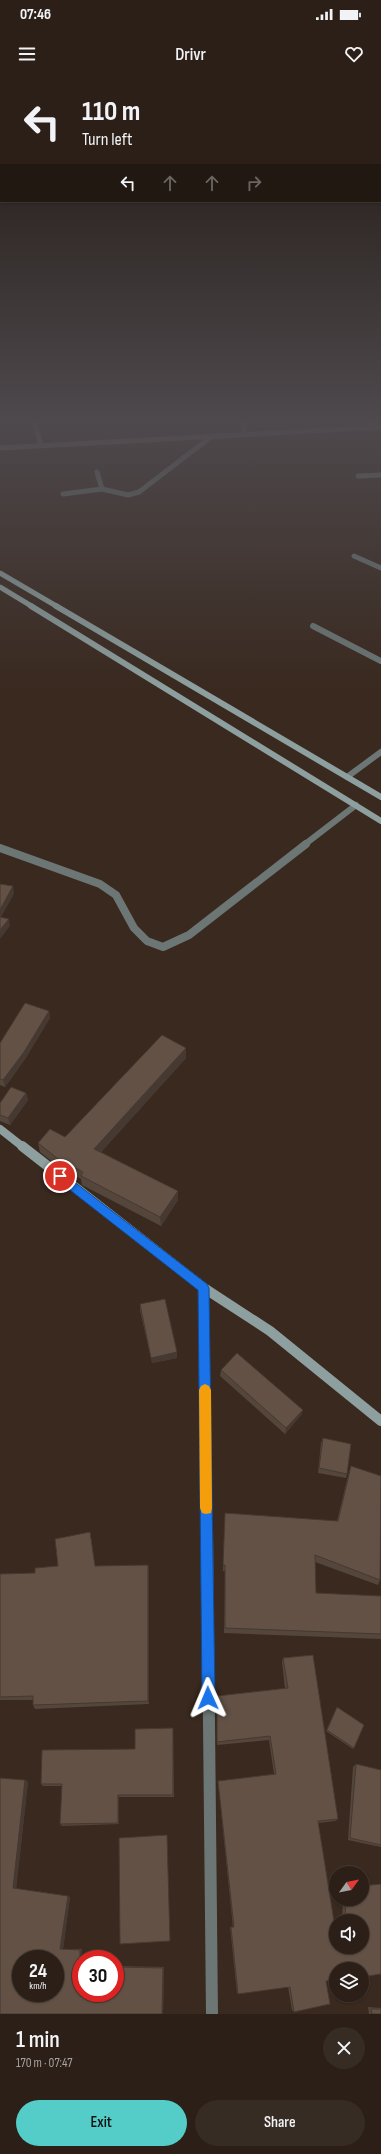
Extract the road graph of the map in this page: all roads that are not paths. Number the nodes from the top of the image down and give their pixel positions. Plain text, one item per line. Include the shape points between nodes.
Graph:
1 (354, 556) dead end
2 (381, 568) edge
3 (0, 573) edge
4 (0, 587) edge
5 (313, 626) dead end
6 (381, 661) edge
7 (381, 752) edge
8 (347, 777) junction
9 (381, 797) edge
10 (356, 806) junction
11 (381, 821) edge
12 (0, 848) edge
13 (0, 1129) edge
14 (204, 1288) junction
15 (381, 1421) edge
16 (212, 2014) edge

1 - 2 street
3 - 8 main road
4 - 10 main road
5 - 6 street
7 - 8 street
8 - 9 main road
10 - 11 main road
10 - 12 street via 189,935 162,947 147,940 134,928 116,895 100,884
13 - 14 main road
14 - 15 main road via 270,1331
14 - 16 street

